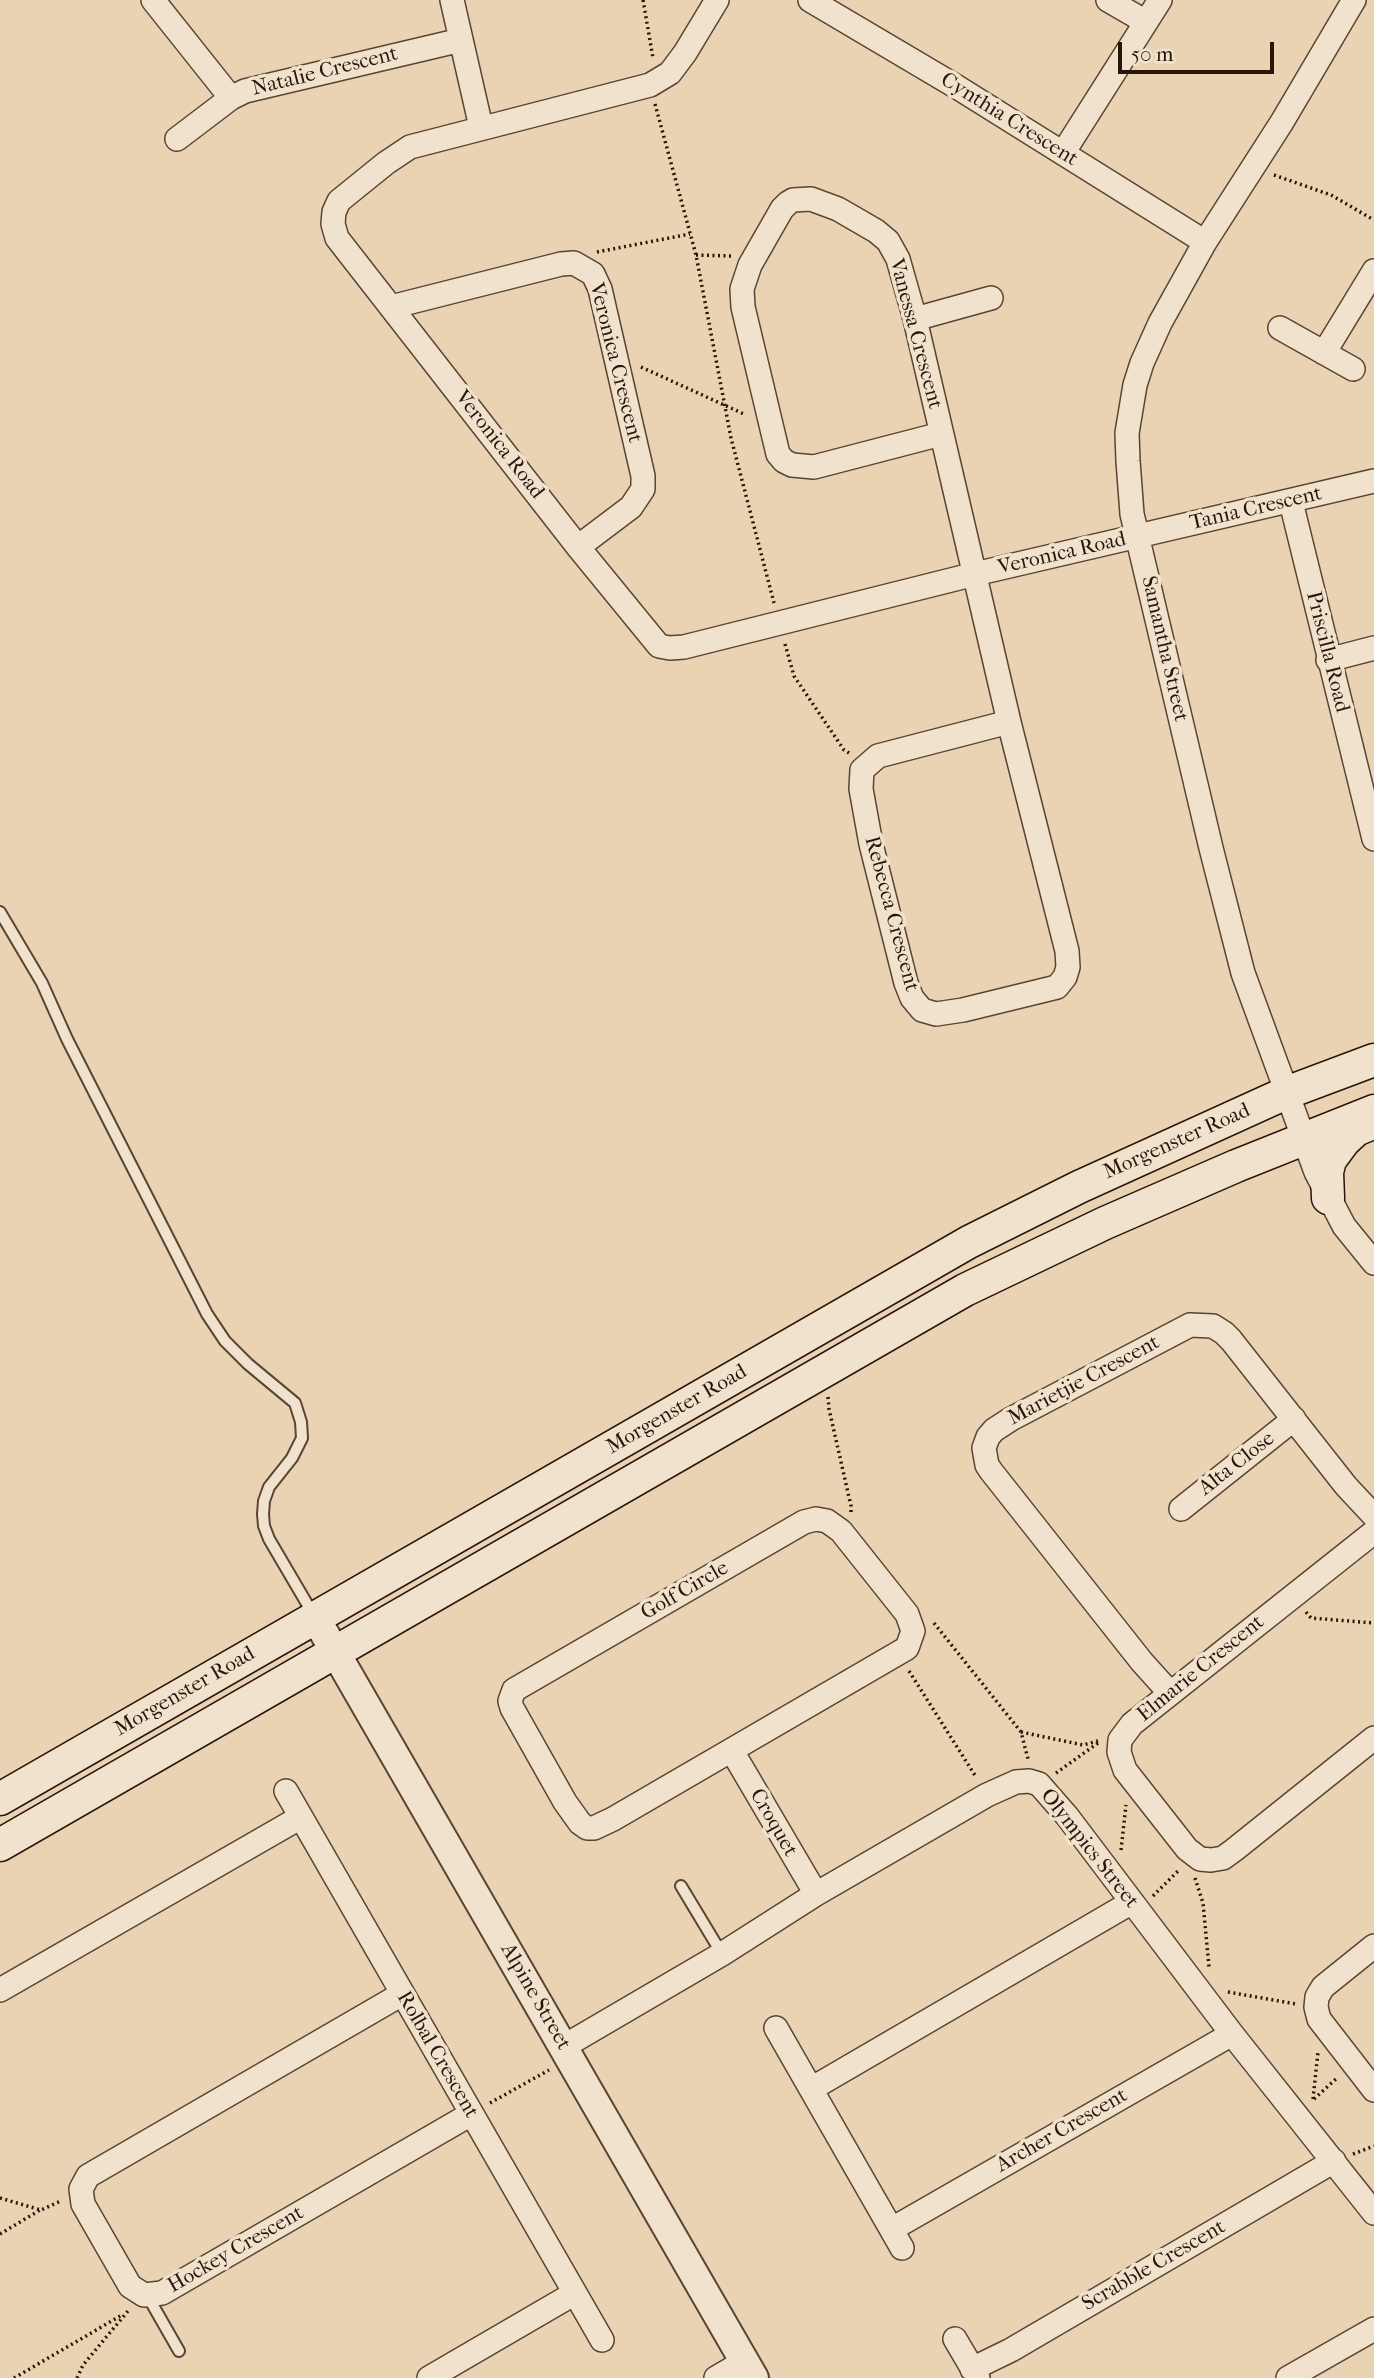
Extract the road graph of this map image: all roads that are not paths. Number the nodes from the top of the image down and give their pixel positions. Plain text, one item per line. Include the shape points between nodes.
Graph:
1 (153, 0) edge
2 (452, 0) edge
3 (717, 0) edge
4 (810, 0) edge
5 (1108, 0) edge
6 (1160, 0) edge
7 (1353, 0) edge
8 (1146, 22) junction
9 (461, 40) junction
10 (230, 98) junction
11 (481, 127) junction
12 (177, 139) dead end
13 (1063, 153) junction
14 (1205, 242) junction
15 (1374, 271) edge
16 (991, 298) dead end
17 (391, 307) junction
18 (915, 319) junction
19 (1280, 328) dead end
20 (1324, 353) junction
21 (1353, 369) dead end
22 (941, 434) junction
23 (1374, 481) edge
24 (1291, 502) junction
25 (1138, 536) junction
26 (578, 547) junction
27 (975, 574) junction
28 (1374, 648) edge
29 (1328, 660) junction
30 (1009, 722) junction
31 (1370, 801) edge
32 (1374, 839) edge
33 (0, 912) edge
34 (1374, 1059) edge
35 (1286, 1093) junction
36 (1374, 1111) edge
37 (1374, 1122) edge
38 (1303, 1140) junction
39 (1328, 1198) junction
40 (1374, 1263) edge
41 (1294, 1419) junction
42 (1181, 1509) dead end
43 (1374, 1516) edge
44 (1374, 1532) edge
45 (315, 1617) junction
46 (335, 1652) junction
47 (1170, 1693) junction
48 (1374, 1738) edge
49 (732, 1751) junction
50 (286, 1791) dead end
51 (0, 1799) edge
52 (301, 1817) junction
53 (0, 1845) edge
54 (681, 1886) dead end
55 (816, 1894) junction
56 (1132, 1902) junction
57 (1374, 1947) edge
58 (722, 1954) junction
59 (0, 1990) edge
60 (402, 1994) junction
61 (776, 2028) dead end
62 (1232, 2034) junction
63 (556, 2058) junction
64 (811, 2089) junction
65 (1374, 2090) edge
66 (475, 2111) junction
67 (1334, 2161) junction
68 (1374, 2213) edge
69 (575, 2293) junction
70 (146, 2295) junction
71 (1374, 2329) edge
72 (955, 2339) dead end
73 (602, 2340) dead end
74 (179, 2351) dead end
75 (750, 2370) edge
76 (975, 2374) edge
77 (429, 2378) edge
78 (716, 2378) edge
79 (1288, 2378) edge

1 - 10 street, Natalie Crescent
2 - 9 street
3 - 11 street, Veronica Road via 670,73 650,85
4 - 13 street, Cynthia Crescent
5 - 8 street
6 - 8 street
7 - 14 street, Samantha Street
8 - 13 street
9 - 10 street, Natalie Crescent
9 - 11 street
10 - 12 street
11 - 17 street, Veronica Road via 410,147 339,201 333,224 337,238
13 - 14 street, Cynthia Crescent
14 - 25 street, Samantha Street via 1160,323 1135,385 1128,461
15 - 20 street
16 - 18 street
17 - 26 street, Veronica Road
17 - 26 street, Veronica Crescent via 561,264 574,263 593,274 617,361 643,489 631,508
18 - 22 street, Vanessa Crescent
18 - 22 street, Vanessa Crescent via 898,259 888,241 838,209 811,199 788,203 750,265 742,289 778,454 792,466 814,467
19 - 20 street
20 - 21 street
22 - 27 street, Vanessa Crescent
23 - 24 street, Tania Crescent
24 - 25 street, Tania Crescent
24 - 29 street, Priscilla Road
25 - 27 street, Veronica Road
25 - 35 street, Samantha Street via 1243,972
26 - 27 street, Veronica Road via 659,646 670,648
27 - 30 street, Rebecca Crescent
28 - 29 street
29 - 31 street, Priscilla Road
30 - 30 street, Rebecca Crescent via 1068,967 1057,987 936,1014 922,1010 906,983 871,844 862,770 885,754
31 - 32 street, Priscilla Road
33 - 45 lane via 42,983 207,1314 225,1341 295,1403 302,1438 269,1487 264,1526
34 - 35 main road, Morgenster Road
35 - 38 street, Samantha Street
35 - 45 main road, Morgenster Road via 1079,1186 969,1242
36 - 38 main road, Morgenster Road
37 - 39 main road via 1356,1130 1330,1160
38 - 39 street, Samantha Street
38 - 46 main road, Morgenster Road via 1105,1223 965,1290
39 - 40 street, Samantha Street
41 - 42 street, Alta Close
41 - 43 street, Marietjie Crescent
41 - 47 street, Marietjie Crescent via 1224,1333 1213,1326 1190,1325 1011,1419 988,1437 984,1456 991,1471
44 - 47 street, Elmarie Crescent
45 - 46 street, Alpine Street
45 - 51 main road, Morgenster Road
46 - 53 main road, Morgenster Road
46 - 63 street, Alpine Street
47 - 48 street, Elmarie Crescent via 1132,1724 1123,1735 1119,1752 1125,1770 1200,1859 1223,1858
49 - 49 street, Golf Circle via 613,1819 587,1828 565,1802 512,1708 511,1696 518,1686 804,1522 827,1521 907,1614 912,1625 910,1643 898,1655
49 - 55 street, Croquet
50 - 52 street, Rolbal Crescent
52 - 59 street
52 - 60 street, Rolbal Crescent
54 - 58 lane
55 - 56 street, Olympics Street via 987,1795 1031,1782 1067,1816
55 - 58 street, Olympics Street
56 - 62 street, Olympics Street
56 - 64 street
57 - 65 street via 1323,1987 1317,1997 1317,2013
58 - 63 street, Olympics Street
60 - 66 street, Rolbal Crescent
60 - 70 street, Hockey Crescent via 88,2176 81,2189 83,2204 130,2286
61 - 64 street, Archer Crescent
62 - 64 street, Archer Crescent via 897,2239
62 - 67 street, Olympics Street via 1305,2106
63 - 75 street, Alpine Street
66 - 69 street, Rolbal Crescent
66 - 70 street, Hockey Crescent via 162,2293
67 - 68 street, Olympics Street
67 - 76 street, Scrabble Crescent
69 - 73 street, Rolbal Crescent
69 - 77 street
70 - 74 lane
71 - 79 street
72 - 76 street, Scrabble Crescent
75 - 78 street

